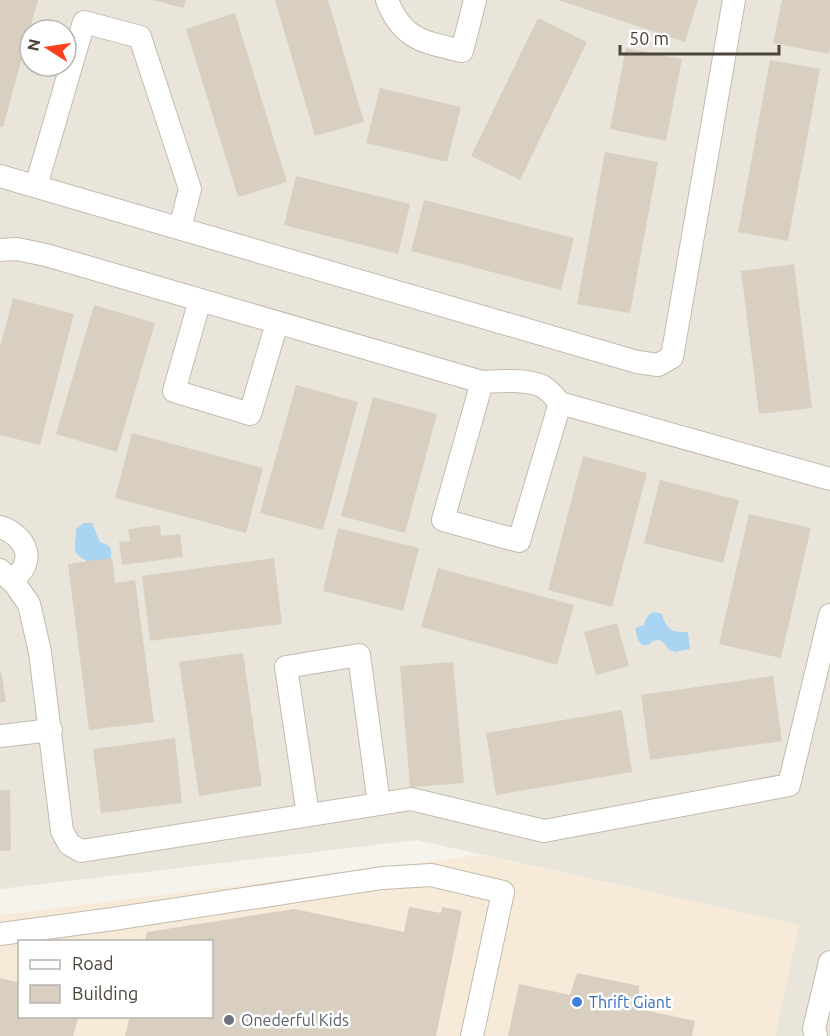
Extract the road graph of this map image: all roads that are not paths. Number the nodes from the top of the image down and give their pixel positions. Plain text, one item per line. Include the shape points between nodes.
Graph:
1 (387, 0) edge
2 (475, 0) edge
3 (734, 0) edge
4 (0, 176) edge
5 (36, 186) junction
6 (180, 228) junction
7 (0, 250) edge
8 (200, 300) junction
9 (277, 323) junction
10 (482, 382) junction
11 (560, 403) junction
12 (830, 479) edge
13 (0, 527) edge
14 (5, 575) edge
15 (830, 615) edge
16 (51, 730) junction
17 (0, 736) edge
18 (379, 804) junction
19 (308, 815) junction
20 (0, 934) edge
21 (830, 962) edge
22 (472, 1036) edge
23 (816, 1036) edge

1 - 2 lane via 393,16 408,33 424,42 462,51
3 - 6 lane via 672,357 658,365
4 - 5 lane
5 - 6 lane
5 - 6 lane via 84,22 140,37 190,189
7 - 8 lane via 46,255
8 - 9 lane
8 - 9 lane via 174,391 250,414
9 - 10 lane
10 - 11 lane via 519,381 542,386
10 - 11 lane via 443,520 519,541
11 - 12 lane
13 - 14 lane via 12,531 24,544 27,563 20,574
14 - 16 lane via 29,604
15 - 18 lane via 789,785 544,831 411,799
16 - 17 lane
16 - 19 lane via 62,831 69,844 81,852
18 - 19 lane
18 - 19 lane via 360,655 286,667
20 - 22 lane via 382,878 431,875 503,892
21 - 23 lane via 814,1029

